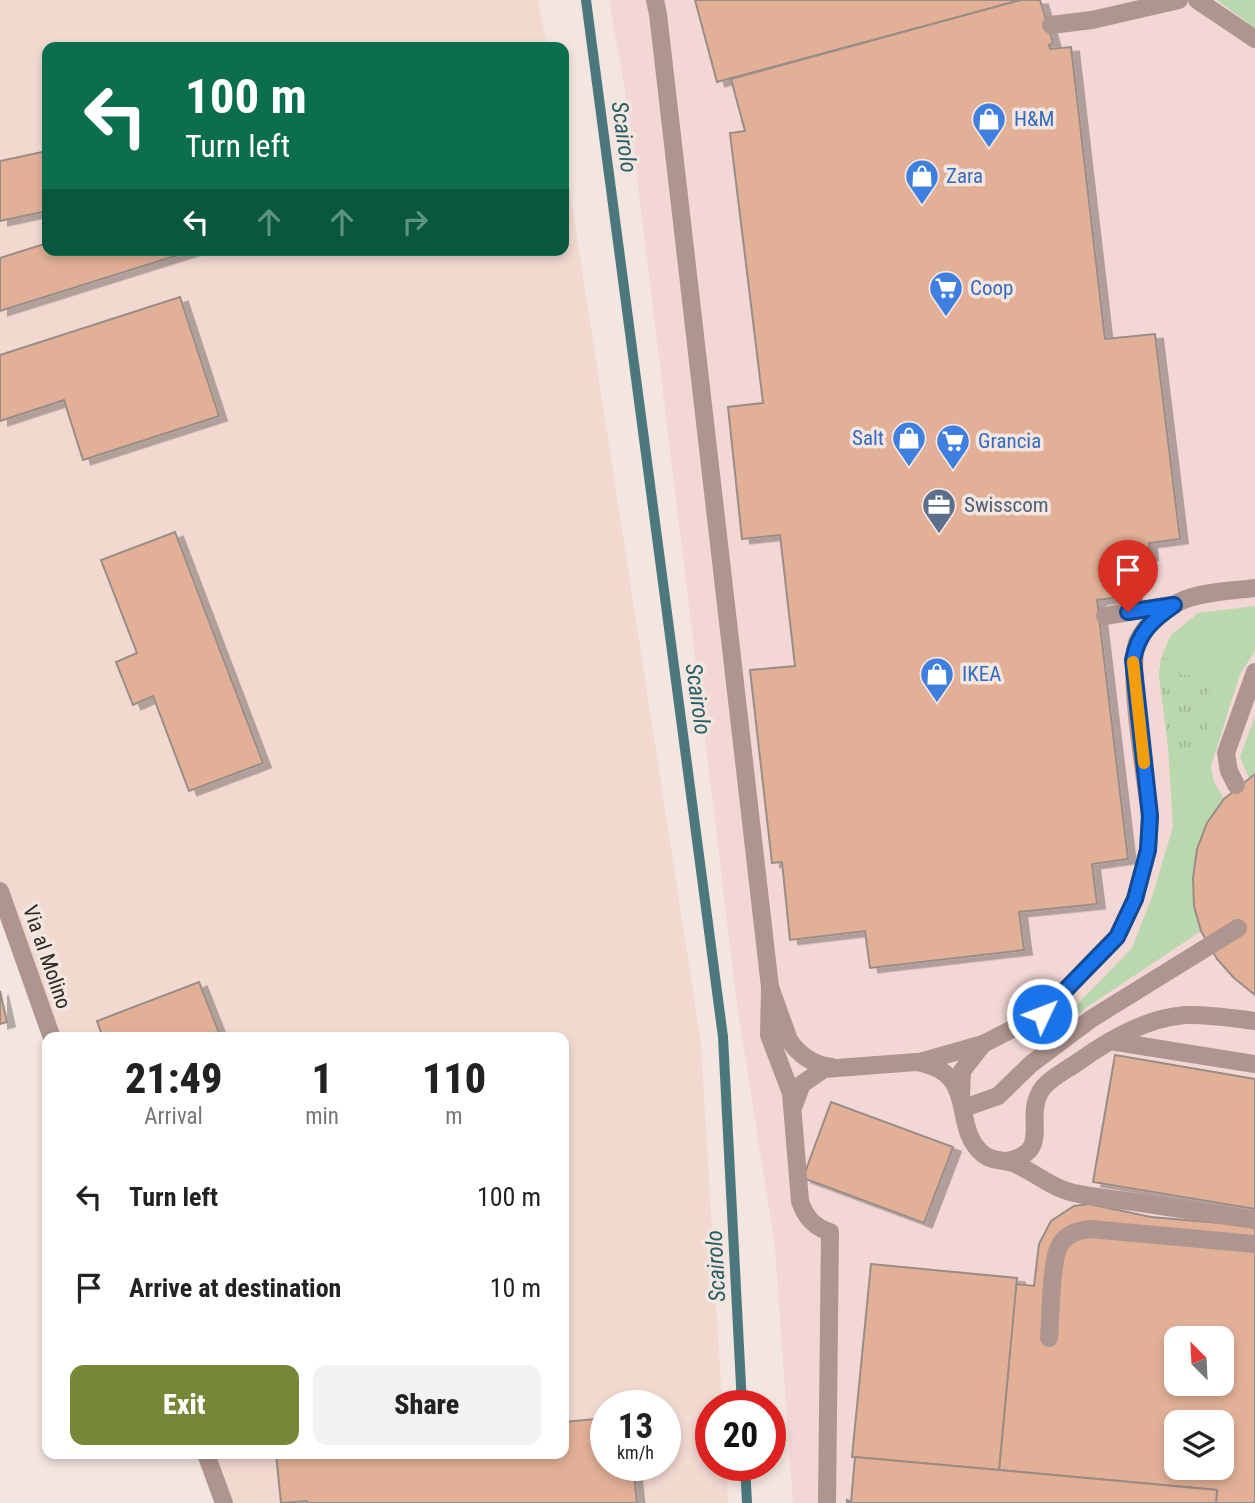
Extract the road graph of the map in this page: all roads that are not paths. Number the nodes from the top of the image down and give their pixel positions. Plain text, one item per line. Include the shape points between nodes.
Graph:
1 (655, 0) edge
2 (1179, 0) edge
3 (1197, 0) edge
4 (1051, 25) dead end
5 (1255, 39) edge
6 (1255, 588) edge
7 (1174, 605) junction
8 (1105, 616) dead end
9 (1255, 672) edge
10 (1236, 785) dead end
11 (0, 891) edge
12 (1238, 928) dead end
13 (771, 987) junction
14 (1255, 1021) edge
15 (50, 1032) edge
16 (1110, 1041) junction
17 (983, 1044) junction
18 (916, 1062) junction
19 (1255, 1064) edge
20 (832, 1067) junction
21 (963, 1102) junction
22 (793, 1108) junction
23 (1007, 1161) junction
24 (1255, 1220) edge
25 (1255, 1244) edge
26 (1049, 1338) dead end
27 (208, 1459) edge
28 (224, 1503) edge
29 (827, 1503) edge

1 - 13 street
2 - 4 street
3 - 5 street
6 - 7 street via 1204,594
7 - 8 street
7 - 17 street via 1148,625 1133,660 1150,832 1126,922 1104,953 1053,1005
9 - 10 street via 1226,753
11 - 15 street, Via al Molino
12 - 21 street via 1091,1019 1031,1064 1003,1093
13 - 20 street via 793,1046 817,1064
13 - 22 street via 769,1035
14 - 16 street via 1185,1015 1165,1018
16 - 19 street
16 - 23 street via 1045,1086 1035,1105 1035,1142 1025,1155
17 - 18 street
17 - 21 street via 962,1071
18 - 20 street
18 - 21 street via 945,1073
20 - 22 street via 802,1084
21 - 23 street via 974,1145 990,1159
22 - 29 street via 803,1212 830,1232
23 - 24 street via 1069,1192
25 - 26 street via 1090,1229 1073,1233 1057,1251
27 - 28 street

